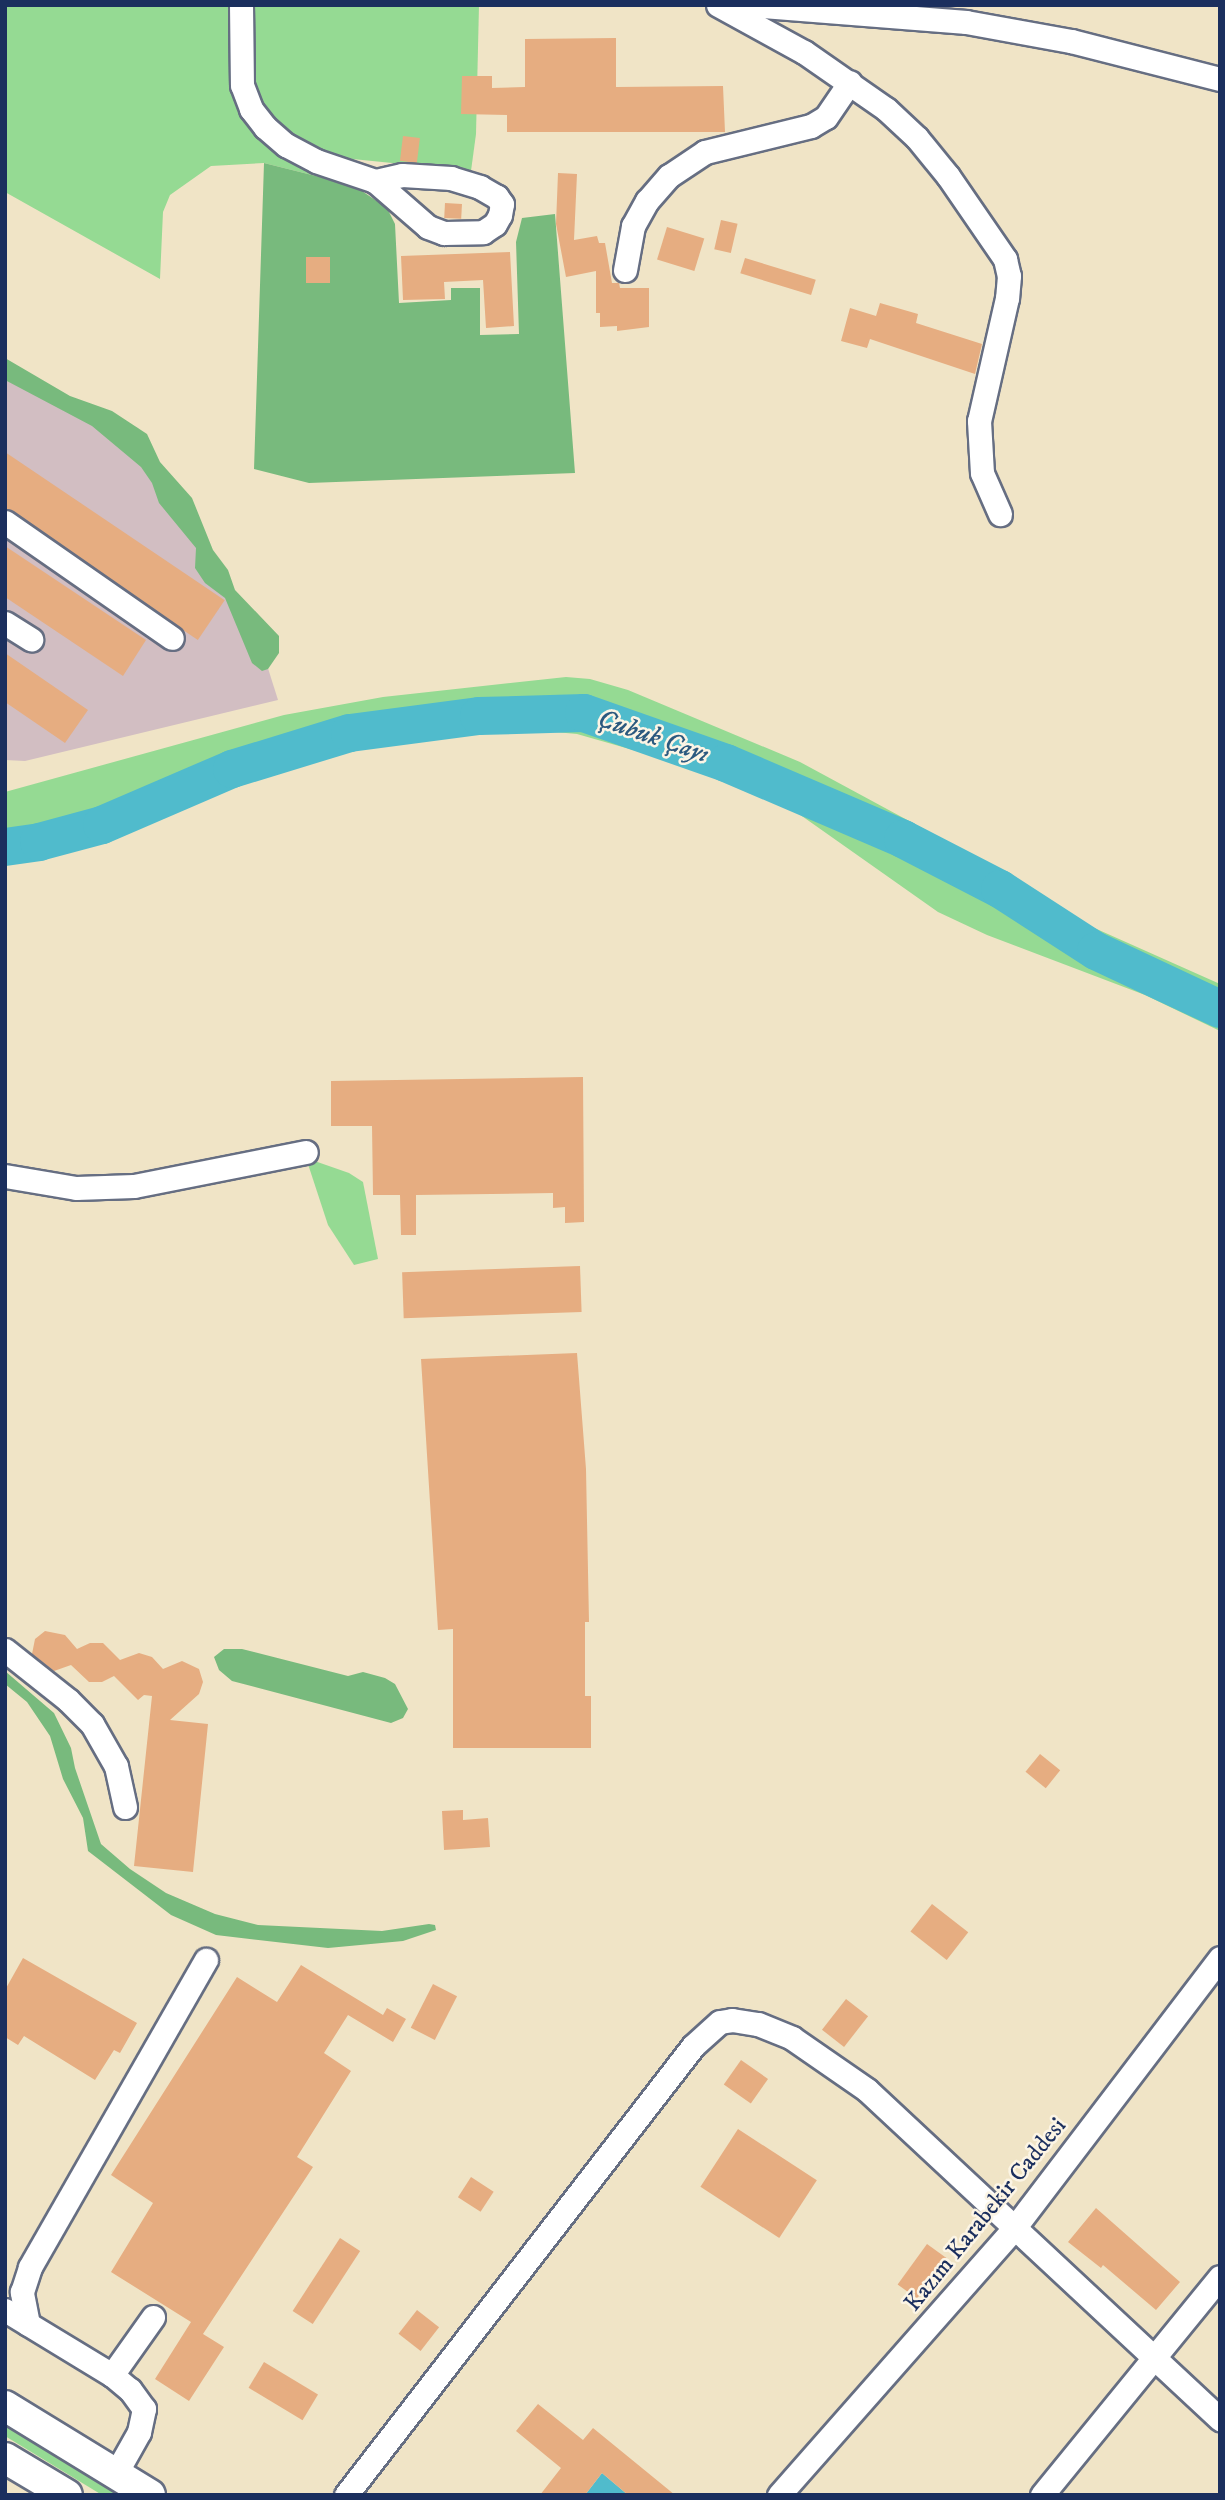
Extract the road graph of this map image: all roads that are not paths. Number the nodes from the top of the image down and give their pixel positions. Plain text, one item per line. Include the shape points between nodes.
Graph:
1 (241, 5) edge
2 (718, 5) edge
3 (750, 5) edge
4 (1220, 79) edge
5 (850, 82) junction
6 (375, 181) junction
7 (625, 270) dead end
8 (1000, 514) dead end
9 (5, 522) edge
10 (5, 623) edge
11 (173, 638) dead end
12 (31, 639) dead end
13 (306, 1152) dead end
14 (5, 1176) edge
15 (5, 1650) edge
16 (125, 1807) dead end
17 (1220, 1958) edge
18 (206, 1960) dead end
19 (1015, 2227) junction
20 (1220, 2277) edge
21 (13, 2284) edge
22 (5, 2310) edge
23 (153, 2317) dead end
24 (28, 2324) junction
25 (1154, 2358) junction
26 (112, 2375) junction
27 (5, 2406) edge
28 (1220, 2419) edge
29 (5, 2458) edge
30 (116, 2473) junction
31 (67, 2495) edge
32 (150, 2495) edge
33 (346, 2495) edge
34 (779, 2495) edge
35 (1042, 2495) edge

1 - 6 street via 242,85 251,109 286,145
2 - 5 street
3 - 4 street via 966,22 1071,41
5 - 7 street via 826,117 811,126 705,152 669,176 633,226
5 - 8 street via 916,138 1005,259 1007,298 979,421 982,473
6 - 6 street via 428,227 444,233 483,232 500,215 502,204 497,197 451,178 422,174
9 - 11 street
10 - 12 street
13 - 14 street via 134,1186 76,1188
15 - 16 street via 92,1724 116,1766
17 - 19 street, Kazım Karabekir Caddesi
18 - 21 street via 41,2245
19 - 25 street
19 - 33 street via 889,2109 816,2053 745,2020 720,2022 693,2046
19 - 34 street, Kazım Karabekir Caddesi
20 - 25 street
21 - 24 street
22 - 24 street
23 - 26 street
24 - 26 street
25 - 28 street
25 - 35 street
26 - 30 street via 144,2409 139,2432
27 - 30 main road
29 - 31 main road
30 - 32 main road

